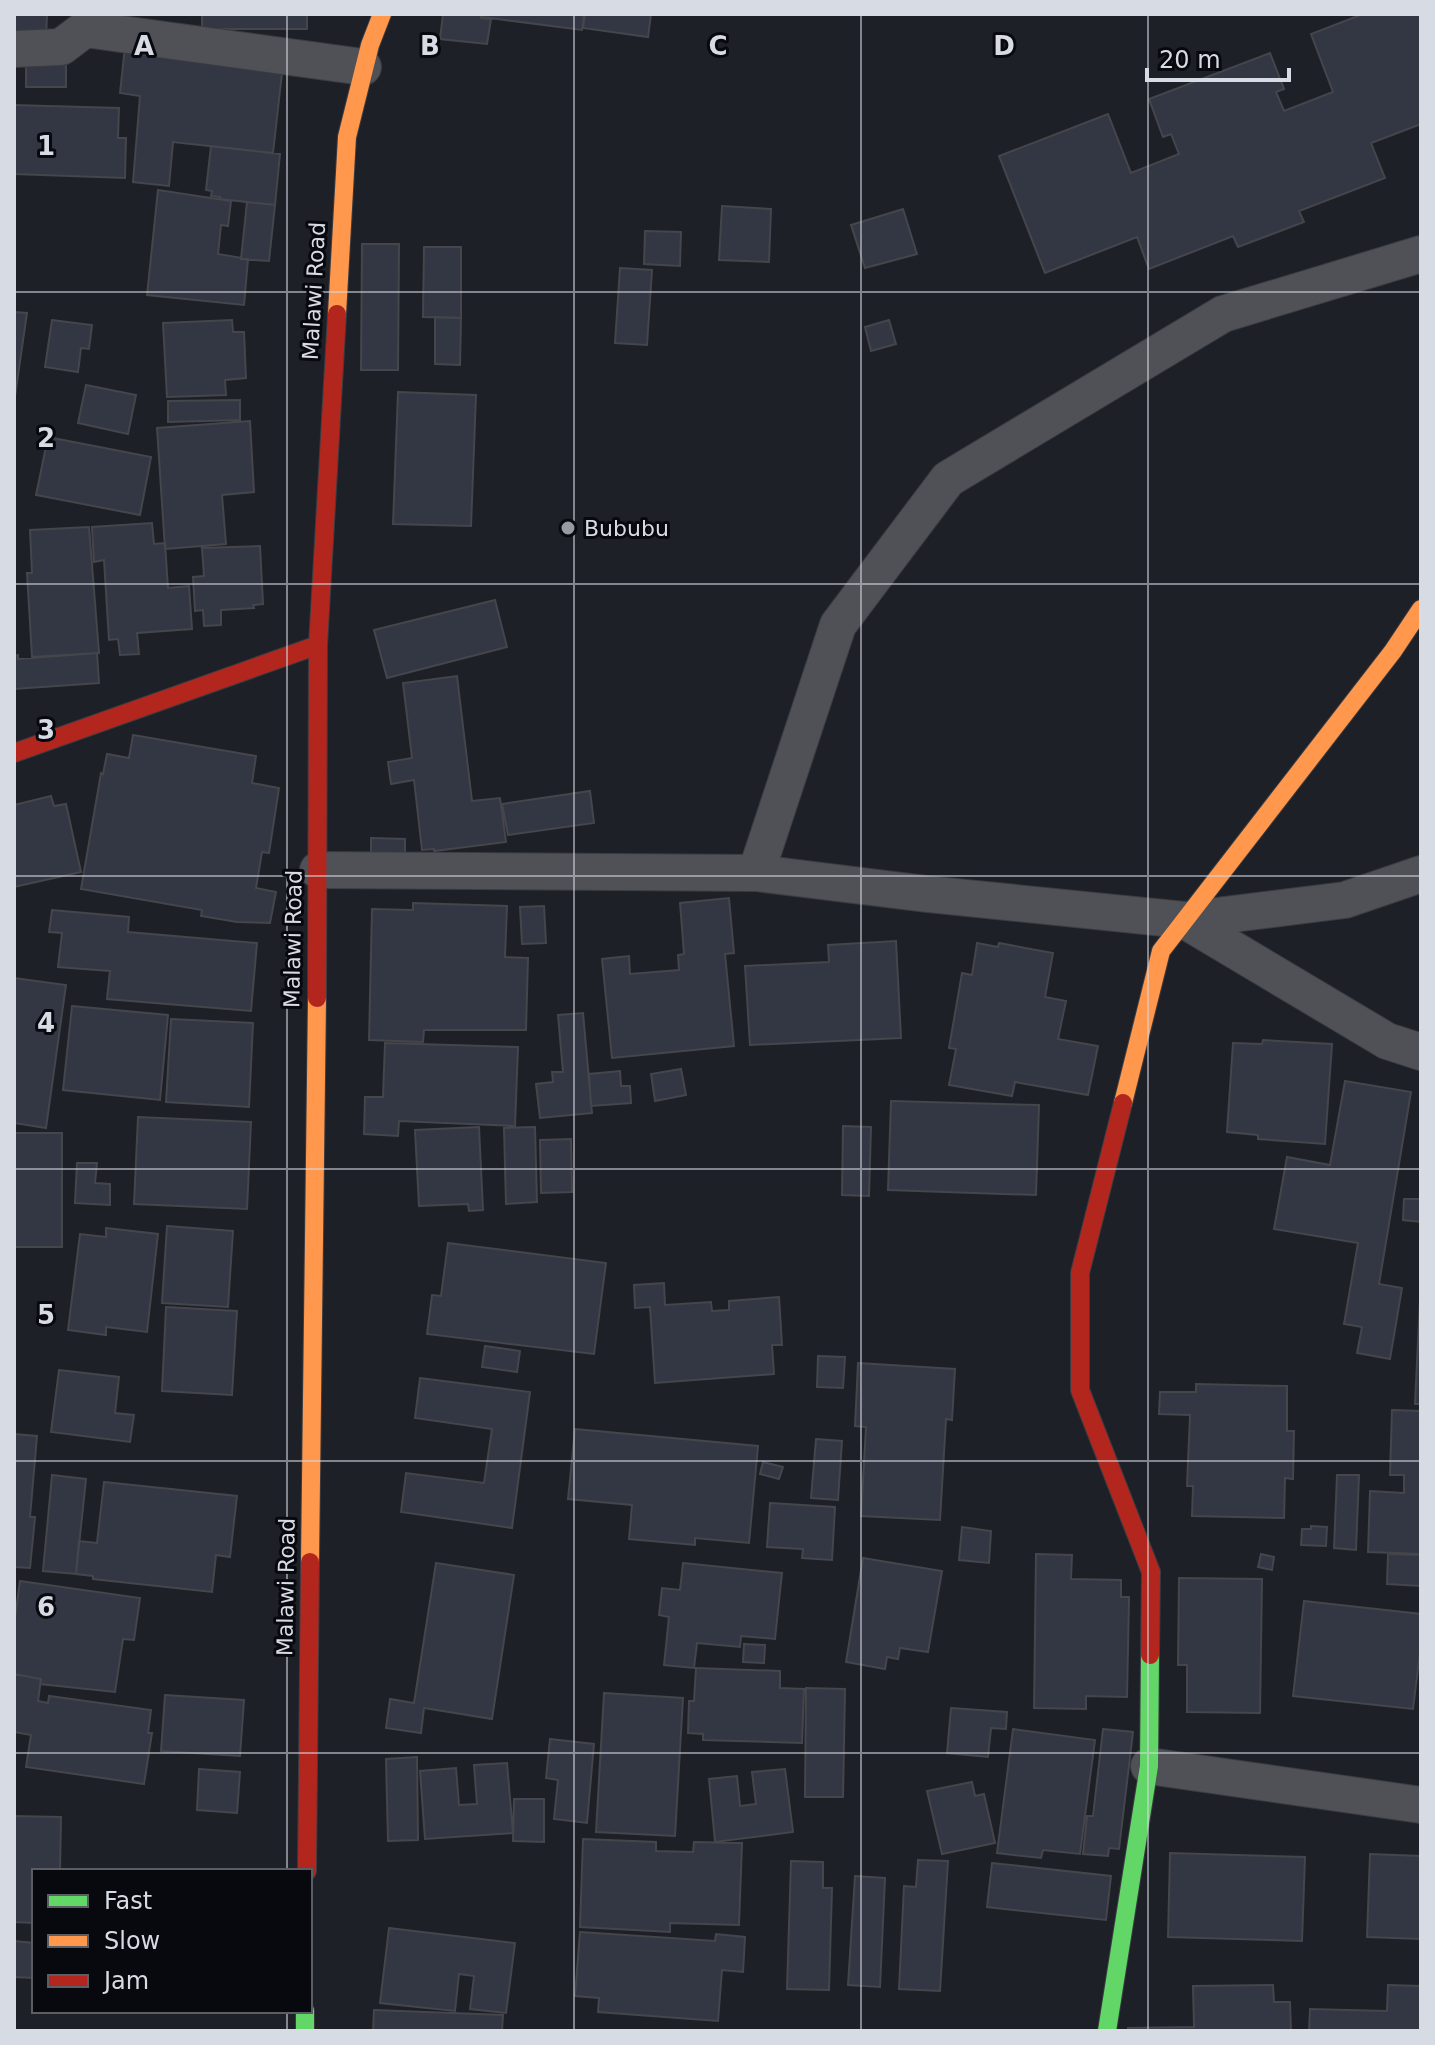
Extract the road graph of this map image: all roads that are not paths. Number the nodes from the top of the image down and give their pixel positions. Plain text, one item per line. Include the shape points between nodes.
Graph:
1 (368, 35) edge
2 (14, 49) edge
3 (1421, 254) edge
4 (1421, 609) edge
5 (318, 645) junction
6 (14, 753) edge
7 (318, 870) junction
8 (756, 873) junction
9 (1421, 874) edge
10 (1184, 920) junction
11 (1421, 1052) edge
12 (1149, 1766) junction
13 (1421, 1805) edge
14 (307, 1869) edge
15 (1107, 2031) edge

1 - 2 street via 85,29 61,47
1 - 5 street, Malawi Road via 347,137
3 - 8 street via 1223,314 948,479 838,625
4 - 10 street
5 - 6 street
5 - 7 street, Malawi Road
7 - 8 street
7 - 14 street, Malawi Road
8 - 10 street
9 - 10 street via 1345,900
10 - 11 street via 1387,1041
10 - 12 street via 1161,951 1080,1273 1080,1390 1151,1572
12 - 13 street
12 - 15 street

